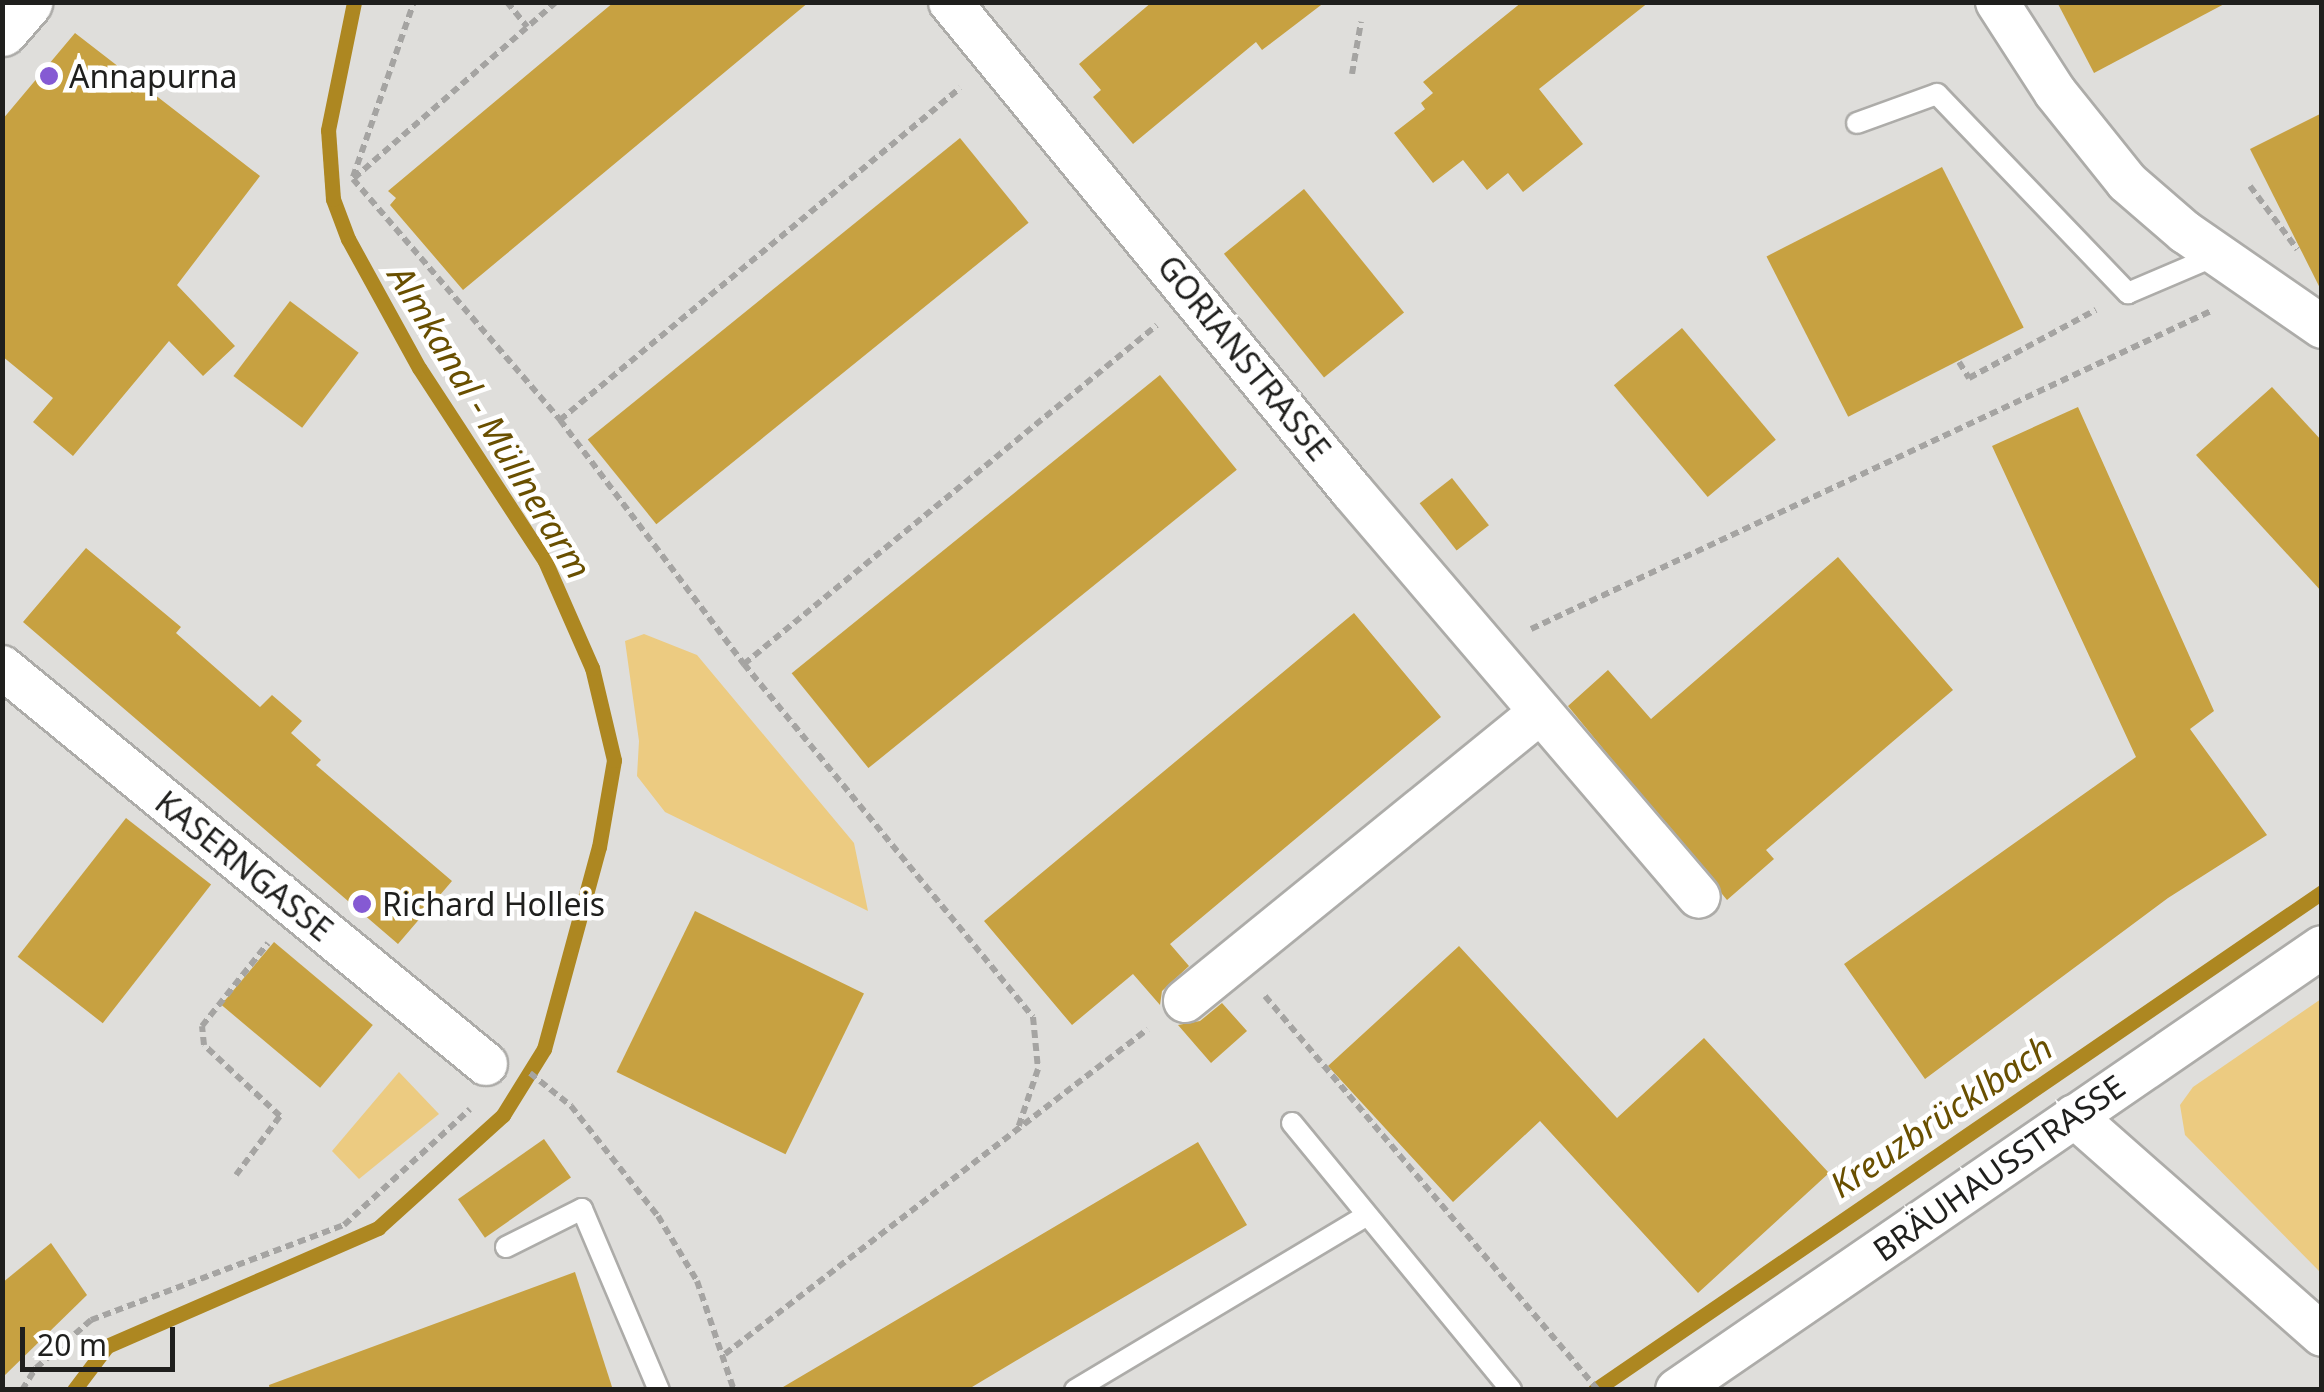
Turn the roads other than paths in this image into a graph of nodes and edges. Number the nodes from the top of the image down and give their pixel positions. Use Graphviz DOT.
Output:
graph roads {
  1 [pos="26,2"];
  2 [pos="950,2"];
  3 [pos="1997,2"];
  4 [pos="2,30"];
  5 [pos="1857,123"];
  6 [pos="2218,254"];
  7 [pos="2319,321"];
  8 [pos="2,666"];
  9 [pos="1540,712"];
  10 [pos="1699,897"];
  11 [pos="2322,947"];
  12 [pos="1185,1001"];
  13 [pos="486,1064"];
  14 [pos="2074,1116"];
  15 [pos="1292,1123"];
  16 [pos="1366,1216"];
  17 [pos="506,1246"];
  18 [pos="2322,1335"];
  19 [pos="658,1390"];
  20 [pos="1075,1390"];
  21 [pos="1511,1390"];
  22 [pos="1677,1390"];
  1 -- 4 [label="street"];
  2 -- 9 [label="street, GORIANSTRASSE"];
  3 -- 6 [label="street"];
  5 -- 6 [label="lane"];
  6 -- 7 [label="street"];
  8 -- 13 [label="street, KASERNGASSE"];
  9 -- 10 [label="street, GORIANSTRASSE"];
  9 -- 12 [label="street"];
  11 -- 14 [label="street, BRÄUHAUSSTRASSE"];
  14 -- 18 [label="street"];
  14 -- 22 [label="street, BRÄUHAUSSTRASSE"];
  15 -- 16 [label="lane"];
  16 -- 20 [label="lane"];
  16 -- 21 [label="lane"];
  17 -- 19 [label="lane"];
}
